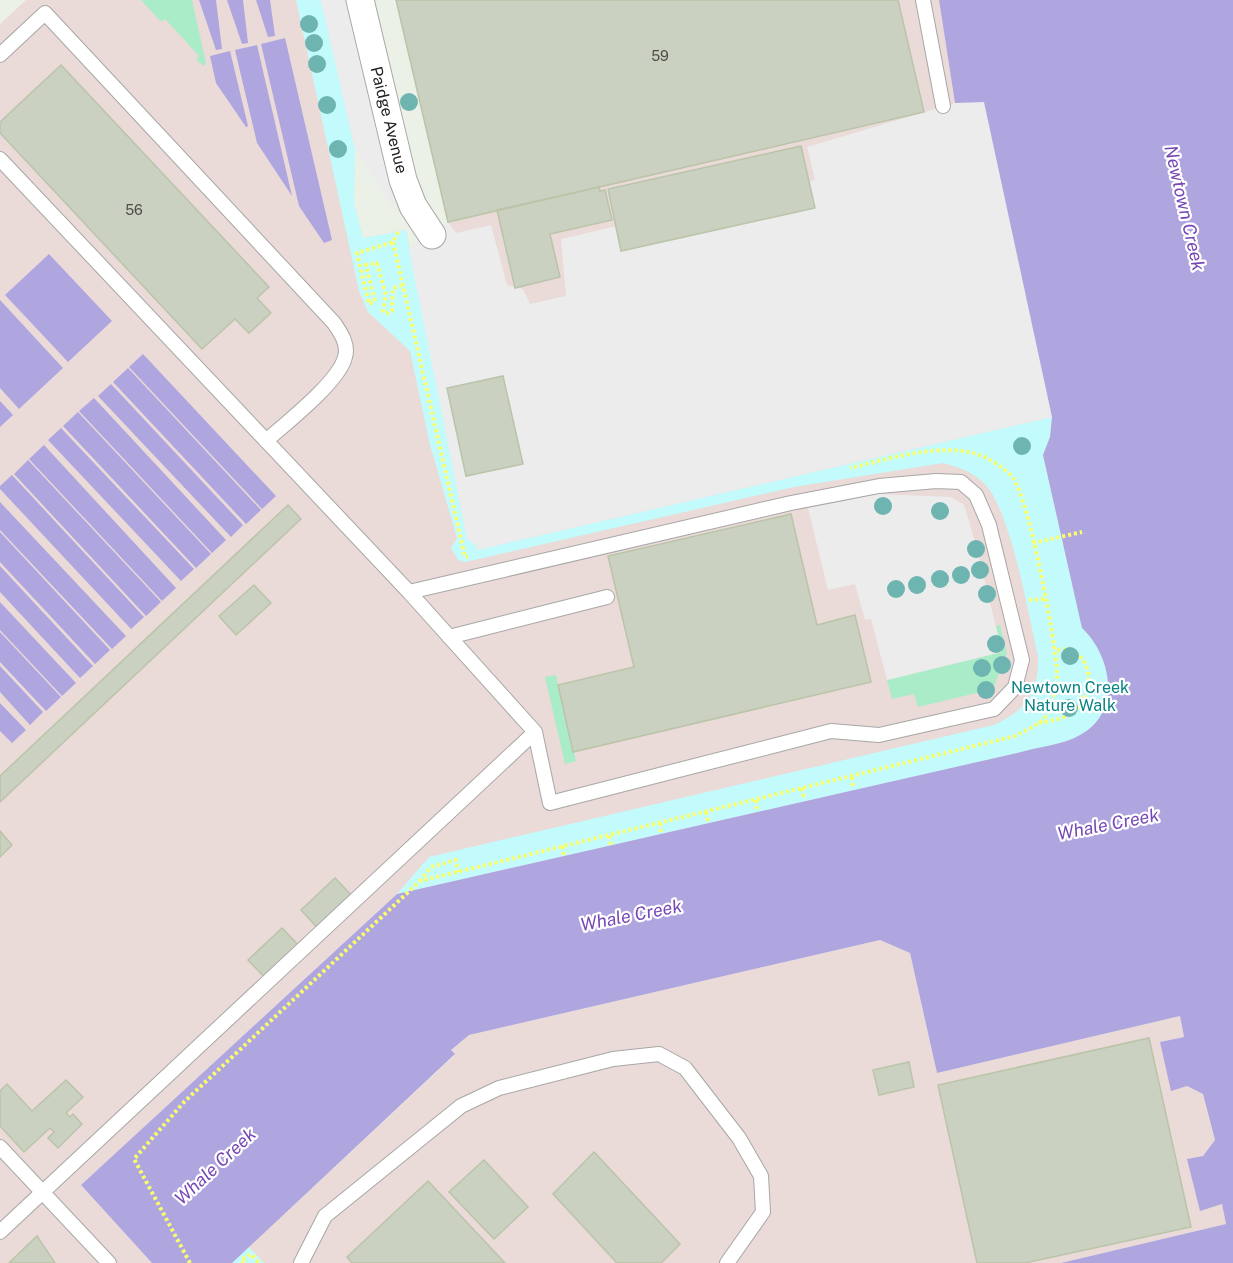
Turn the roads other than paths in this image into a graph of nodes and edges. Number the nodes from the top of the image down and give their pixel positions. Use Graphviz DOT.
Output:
graph roads {
  1 [pos="360,0"];
  2 [pos="923,0"];
  3 [pos="0,55"];
  4 [pos="943,106"];
  5 [pos="0,159"];
  6 [pos="432,235"];
  7 [pos="266,441"];
  8 [pos="409,592"];
  9 [pos="607,597"];
  10 [pos="449,637"];
  11 [pos="535,732"];
  12 [pos="0,1147"];
  13 [pos="42,1192"];
  14 [pos="0,1232"];
  15 [pos="109,1263"];
  16 [pos="301,1263"];
  17 [pos="727,1263"];
  1 -- 6 [label="street, Paidge Avenue"];
  2 -- 4 [label="lane"];
  3 -- 7 [label="lane"];
  5 -- 7 [label="lane"];
  7 -- 8 [label="lane"];
  8 -- 10 [label="lane"];
  8 -- 11 [label="lane"];
  9 -- 10 [label="lane"];
  10 -- 11 [label="lane"];
  11 -- 13 [label="lane"];
  12 -- 13 [label="lane"];
  13 -- 14 [label="lane"];
  13 -- 15 [label="lane"];
  16 -- 17 [label="lane"];
}
